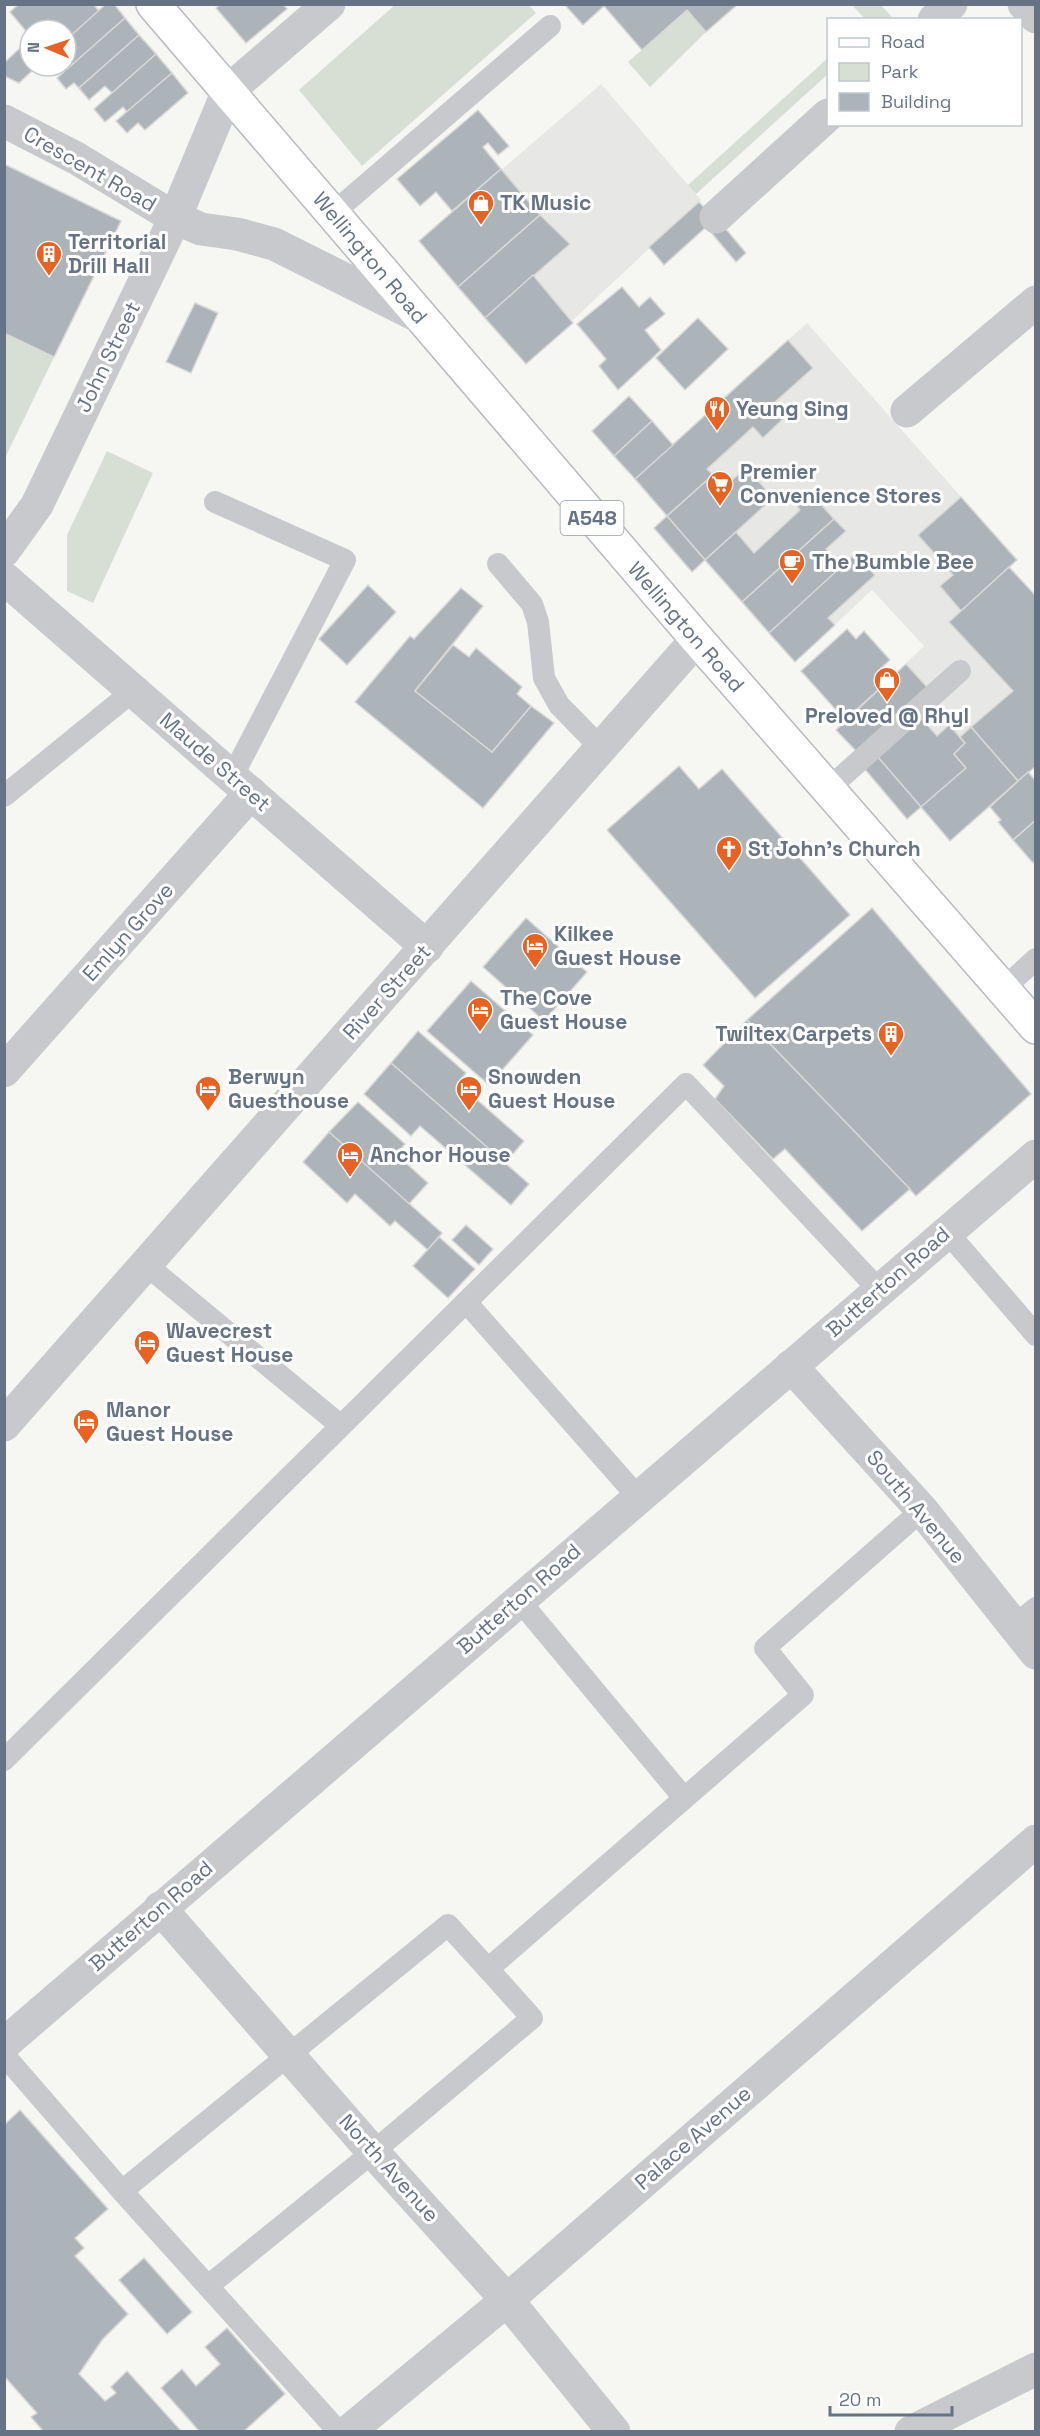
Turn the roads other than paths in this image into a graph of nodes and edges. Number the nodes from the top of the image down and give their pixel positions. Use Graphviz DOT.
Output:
graph roads {
  1 [pos="153,4"];
  2 [pos="329,4"];
  3 [pos="951,4"];
  4 [pos="1024,4"];
  5 [pos="1035,17"];
  6 [pos="936,18"];
  7 [pos="549,26"];
  8 [pos="228,91"];
  9 [pos="827,116"];
  10 [pos="4,121"];
  11 [pos="332,214"];
  12 [pos="716,217"];
  13 [pos="175,218"];
  14 [pos="1035,302"];
  15 [pos="420,317"];
  16 [pos="907,411"];
  17 [pos="215,501"];
  18 [pos="4,551"];
  19 [pos="498,564"];
  20 [pos="4,578"];
  21 [pos="697,639"];
  22 [pos="960,671"];
  23 [pos="134,691"];
  24 [pos="601,748"];
  25 [pos="242,785"];
  26 [pos="828,789"];
  27 [pos="4,796"];
  28 [pos="427,946"];
  29 [pos="1035,959"];
  30 [pos="1002,990"];
  31 [pos="1035,1027"];
  32 [pos="4,1071"];
  33 [pos="1035,1156"];
  34 [pos="947,1232"];
  35 [pos="145,1264"];
  36 [pos="879,1290"];
  37 [pos="466,1302"];
  38 [pos="1035,1335"];
  39 [pos="791,1366"];
  40 [pos="4,1425"];
  41 [pos="340,1425"];
  42 [pos="638,1497"];
  43 [pos="922,1510"];
  44 [pos="519,1600"];
  45 [pos="1025,1617"];
  46 [pos="1035,1653"];
  47 [pos="4,1760"];
  48 [pos="684,1798"];
  49 [pos="1035,1841"];
  50 [pos="160,1908"];
  51 [pos="488,1969"];
  52 [pos="4,2044"];
  53 [pos="4,2055"];
  54 [pos="289,2055"];
  55 [pos="373,2152"];
  56 [pos="122,2191"];
  57 [pos="208,2286"];
  58 [pos="507,2300"];
  59 [pos="1035,2369"];
  60 [pos="339,2432"];
  61 [pos="348,2432"];
  62 [pos="614,2432"];
  63 [pos="911,2432"];
  1 -- 8 [label="main road, Wellington Road / A548"];
  2 -- 8 [label="street"];
  3 -- 6 [label="street"];
  4 -- 5 [label="street"];
  7 -- 11 [label="lane"];
  8 -- 11 [label="main road, Wellington Road / A548"];
  8 -- 13 [label="street, John Street"];
  9 -- 12 [label="street"];
  10 -- 13 [label="street, Crescent Road"];
  11 -- 15 [label="main road, Wellington Road / A548"];
  13 -- 15 [label="street, Crescent Road"];
  13 -- 18 [label="street, John Street"];
  14 -- 16 [label="street"];
  15 -- 21 [label="main road, Wellington Road / A548"];
  17 -- 25 [label="lane"];
  19 -- 24 [label="lane"];
  20 -- 23 [label="street, Maude Street"];
  21 -- 24 [label="street, River Street"];
  21 -- 26 [label="main road, Wellington Road / A548"];
  22 -- 26 [label="lane"];
  23 -- 25 [label="street, Maude Street"];
  23 -- 27 [label="lane"];
  24 -- 28 [label="street, River Street"];
  25 -- 28 [label="street, Maude Street"];
  25 -- 32 [label="street, Emlyn Grove"];
  26 -- 30 [label="main road, Wellington Road / A548"];
  28 -- 35 [label="street, River Street"];
  29 -- 30 [label="lane"];
  30 -- 31 [label="main road, Wellington Road / A548"];
  33 -- 34 [label="street, Butterton Road"];
  34 -- 36 [label="street, Butterton Road"];
  34 -- 38 [label="lane"];
  35 -- 40 [label="street, River Street"];
  35 -- 41 [label="lane"];
  36 -- 37 [label="lane"];
  36 -- 39 [label="street, Butterton Road"];
  37 -- 41 [label="lane"];
  37 -- 42 [label="lane"];
  39 -- 42 [label="street, Butterton Road"];
  39 -- 43 [label="street, South Avenue"];
  41 -- 47 [label="lane"];
  42 -- 44 [label="street, Butterton Road"];
  43 -- 45 [label="street, South Avenue"];
  43 -- 48 [label="lane"];
  44 -- 48 [label="lane"];
  44 -- 50 [label="street, Butterton Road"];
  45 -- 46 [label="street, South Avenue"];
  48 -- 51 [label="lane"];
  49 -- 58 [label="street, Palace Avenue"];
  50 -- 52 [label="street, Butterton Road"];
  50 -- 54 [label="street, North Avenue"];
  51 -- 54 [label="lane"];
  51 -- 55 [label="lane"];
  53 -- 56 [label="lane"];
  54 -- 55 [label="street, North Avenue"];
  54 -- 56 [label="lane"];
  55 -- 57 [label="lane"];
  55 -- 58 [label="street, North Avenue"];
  56 -- 57 [label="lane"];
  57 -- 60 [label="lane"];
  58 -- 61 [label="street, Palace Avenue"];
  58 -- 62 [label="street, North Avenue"];
  59 -- 63 [label="street"];
}
